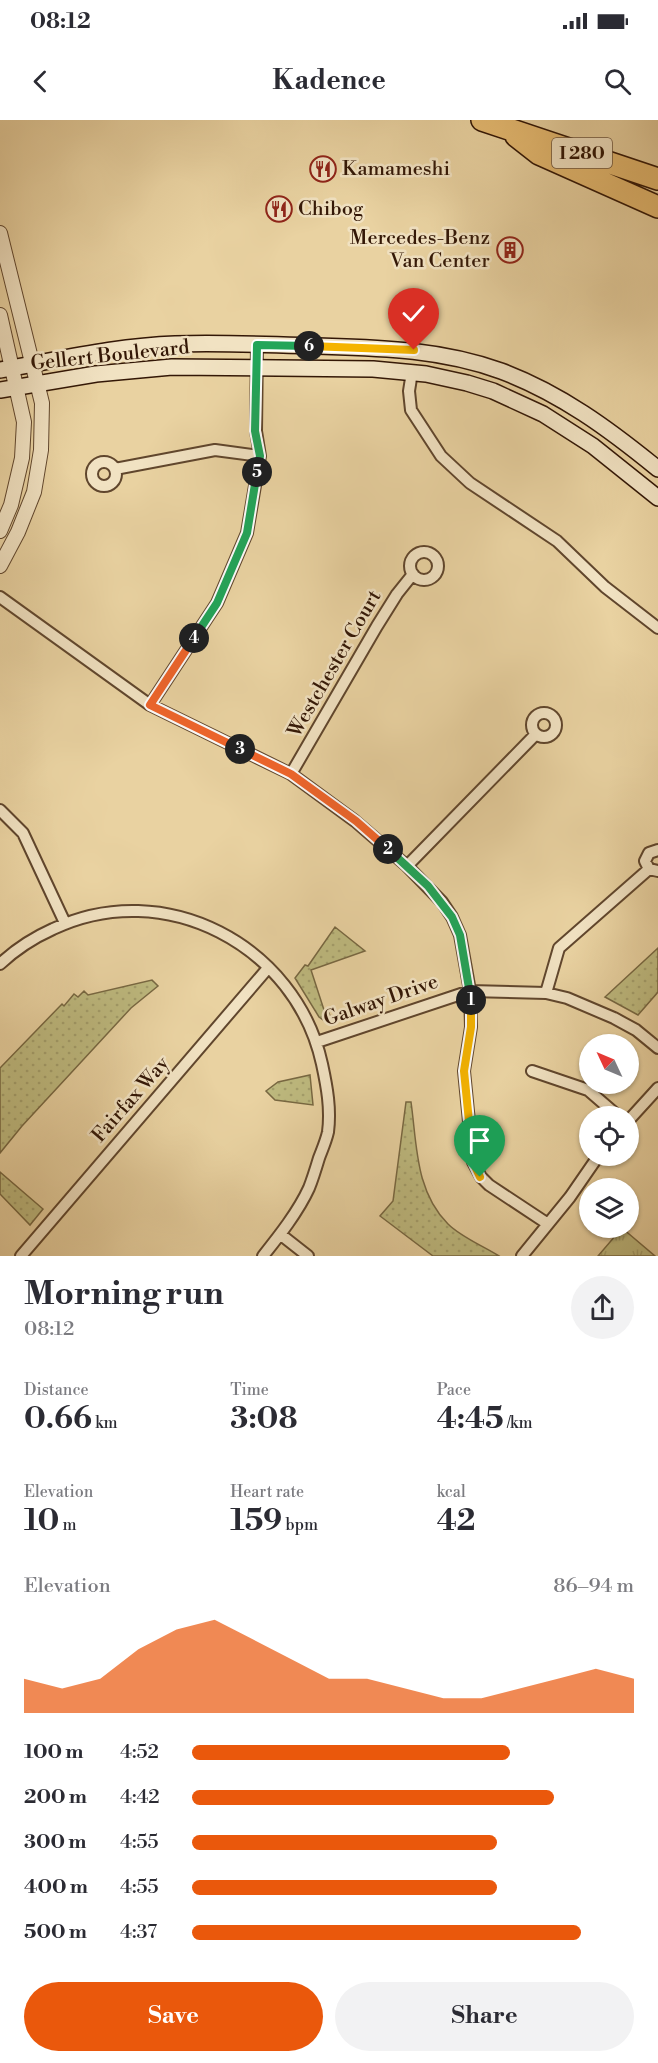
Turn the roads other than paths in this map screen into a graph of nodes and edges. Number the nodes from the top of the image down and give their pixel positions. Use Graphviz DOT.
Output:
graph roads {
  1 [pos="482,120"];
  2 [pos="506,128"];
  3 [pos="658,178"];
  4 [pos="658,207"];
  5 [pos="0,233"];
  6 [pos="0,315"];
  7 [pos="257,345"];
  8 [pos="31,363"];
  9 [pos="257,367"];
  10 [pos="6,369"];
  11 [pos="412,372"];
  12 [pos="38,385"];
  13 [pos="17,387"];
  14 [pos="0,390"];
  15 [pos="260,456"];
  16 [pos="115,469"];
  17 [pos="658,469"];
  18 [pos="658,498"];
  19 [pos="0,531"];
  20 [pos="0,566"];
  21 [pos="413,574"];
  22 [pos="0,597"];
  23 [pos="658,628"];
  24 [pos="150,705"];
  25 [pos="536,734"];
  26 [pos="291,774"];
  27 [pos="0,810"];
  28 [pos="658,850"];
  29 [pos="407,866"];
  30 [pos="653,870"];
  31 [pos="65,923"];
  32 [pos="0,964"];
  33 [pos="268,968"];
  34 [pos="470,991"];
  35 [pos="546,993"];
  36 [pos="317,1042"];
  37 [pos="658,1048"];
  38 [pos="532,1071"];
  39 [pos="658,1088"];
  40 [pos="606,1106"];
  41 [pos="639,1108"];
  42 [pos="591,1166"];
  43 [pos="548,1224"];
  44 [pos="280,1234"];
  45 [pos="21,1256"];
  46 [pos="263,1256"];
  47 [pos="308,1256"];
  48 [pos="522,1256"];
  1 -- 2 [label="highway, I 280"];
  2 -- 3 [label="highway, I 280"];
  2 -- 4 [label="highway"];
  5 -- 8 [label="street"];
  6 -- 10 [label="street"];
  7 -- 8 [label="main road, Gellert Boulevard"];
  7 -- 9 [label="street"];
  7 -- 17 [label="main road, Gellert Boulevard"];
  8 -- 10 [label="main road, Gellert Boulevard"];
  8 -- 12 [label="street"];
  9 -- 11 [label="main road, Gellert Boulevard"];
  9 -- 12 [label="main road, Gellert Boulevard"];
  9 -- 15 [label="street"];
  10 -- 13 [label="street"];
  11 -- 18 [label="main road, Gellert Boulevard"];
  11 -- 23 [label="street"];
  12 -- 13 [label="main road, Gellert Boulevard"];
  12 -- 20 [label="street"];
  13 -- 14 [label="main road, Gellert Boulevard"];
  13 -- 19 [label="street"];
  15 -- 16 [label="street"];
  15 -- 24 [label="street"];
  21 -- 26 [label="street, Westchester Court"];
  22 -- 24 [label="street"];
  24 -- 26 [label="street"];
  25 -- 29 [label="street"];
  26 -- 29 [label="street"];
  27 -- 31 [label="street"];
  28 -- 30 [label="street"];
  29 -- 34 [label="street"];
  30 -- 35 [label="street"];
  31 -- 32 [label="street"];
  31 -- 33 [label="street"];
  33 -- 36 [label="street"];
  33 -- 45 [label="street, Fairfax Way"];
  34 -- 35 [label="street, Galway Drive"];
  34 -- 36 [label="street, Galway Drive"];
  34 -- 43 [label="street"];
  35 -- 37 [label="street, Galway Drive"];
  36 -- 44 [label="street"];
  38 -- 40 [label="street"];
  39 -- 41 [label="street"];
  42 -- 43 [label="street"];
  43 -- 48 [label="street"];
  44 -- 46 [label="street"];
  44 -- 47 [label="street"];
}
